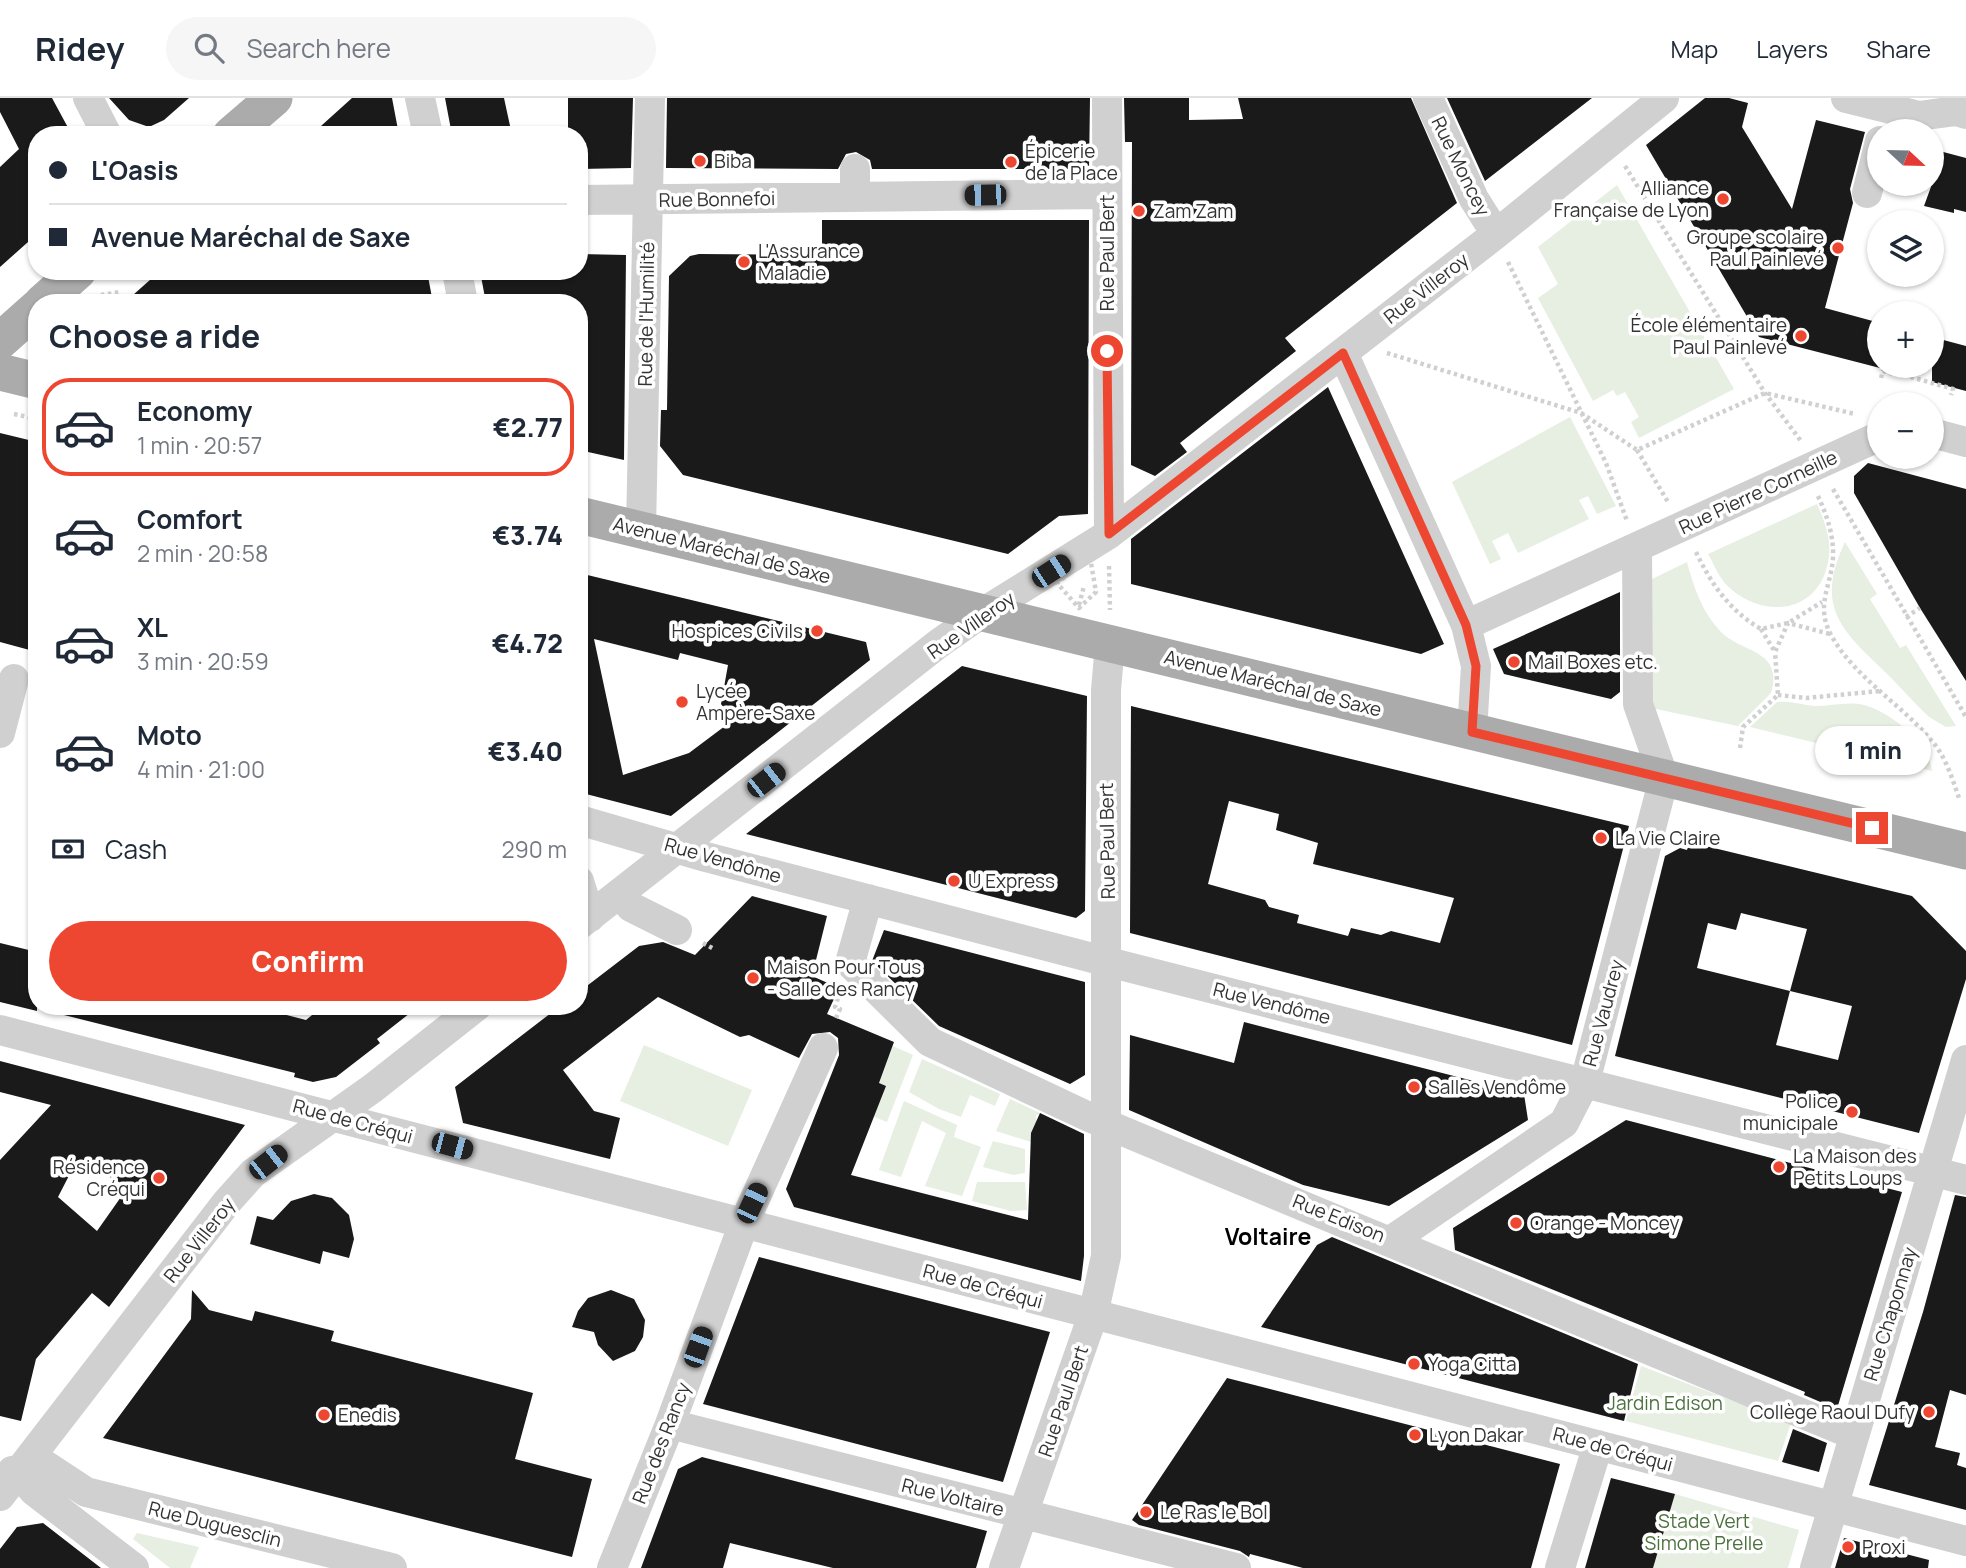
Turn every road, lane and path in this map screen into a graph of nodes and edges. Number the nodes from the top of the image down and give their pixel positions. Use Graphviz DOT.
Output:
graph roads {
  1 [pos="88,98"];
  2 [pos="274,98"];
  3 [pos="420,98"];
  4 [pos="650,98"];
  5 [pos="1107,98"];
  6 [pos="1428,98"];
  7 [pos="1664,98"];
  8 [pos="1846,98"];
  9 [pos="1966,114"];
  10 [pos="1883,119"];
  11 [pos="1894,119"];
  12 [pos="102,126"];
  13 [pos="241,126"];
  14 [pos="426,126"];
  15 [pos="1609,141"];
  16 [pos="1107,194"];
  17 [pos="588,200"];
  18 [pos="649,201"];
  19 [pos="1496,234"];
  20 [pos="91,282"];
  21 [pos="120,292"];
  22 [pos="64,294"];
  23 [pos="28,316"];
  24 [pos="0,341"];
  25 [pos="1343,353"];
  26 [pos="0,372"];
  27 [pos="1912,378"];
  28 [pos="28,379"];
  29 [pos="1765,393"];
  30 [pos="1951,395"];
  31 [pos="1581,413"];
  32 [pos="14,414"];
  33 [pos="28,417"];
  34 [pos="1867,425"];
  35 [pos="1867,431"];
  36 [pos="1944,436"];
  37 [pos="1966,442"];
  38 [pos="1637,450"];
  39 [pos="1818,463"];
  40 [pos="588,517"];
  41 [pos="1684,528"];
  42 [pos="641,530"];
  43 [pos="1109,534"];
  44 [pos="1637,548"];
  45 [pos="1822,602"];
  46 [pos="1920,608"];
  47 [pos="982,613"];
  48 [pos="1906,617"];
  49 [pos="1788,623"];
  50 [pos="1466,625"];
  51 [pos="1760,629"];
  52 [pos="1830,634"];
  53 [pos="1110,644"];
  54 [pos="1775,652"];
  55 [pos="17,680"];
  56 [pos="1880,691"];
  57 [pos="1778,695"];
  58 [pos="1966,717"];
  59 [pos="1472,732"];
  60 [pos="0,733"];
  61 [pos="1740,748"];
  62 [pos="1664,778"];
  63 [pos="1959,798"];
  64 [pos="588,823"];
  65 [pos="678,849"];
  66 [pos="1966,851"];
  67 [pos="620,894"];
  68 [pos="868,899"];
  69 [pos="588,918"];
  70 [pos="677,930"];
  71 [pos="1108,962"];
  72 [pos="465,1015"];
  73 [pos="0,1030"];
  74 [pos="823,1048"];
  75 [pos="1966,1060"];
  76 [pos="1585,1082"];
  77 [pos="336,1116"];
  78 [pos="1108,1124"];
  79 [pos="1933,1171"];
  80 [pos="1966,1180"];
  81 [pos="744,1223"];
  82 [pos="1392,1240"];
  83 [pos="1093,1315"];
  84 [pos="670,1424"];
  85 [pos="1854,1434"];
  86 [pos="1598,1445"];
  87 [pos="25,1463"];
  88 [pos="0,1496"];
  89 [pos="115,1499"];
  90 [pos="1833,1506"];
  91 [pos="1023,1515"];
  92 [pos="97,1539"];
  93 [pos="1966,1541"];
  94 [pos="134,1568"];
  95 [pos="392,1568"];
  96 [pos="612,1568"];
  97 [pos="1004,1568"];
  98 [pos="1236,1568"];
  99 [pos="1560,1568"];
  100 [pos="1815,1568"];
  1 -- 12 [label="street"];
  2 -- 13 [label="main road"];
  3 -- 14 [label="street"];
  4 -- 18 [label="street, Rue de l'Humilité"];
  5 -- 16 [label="street, Rue Paul Bert"];
  6 -- 19 [label="street, Rue Moncey"];
  7 -- 15 [label="street, Rue Villeroy"];
  8 -- 10 [label="street"];
  9 -- 11 [label="street"];
  15 -- 19 [label="street, Rue Villeroy"];
  15 -- 29 [label="path"];
  16 -- 18 [label="street, Rue Bonnefoi"];
  16 -- 43 [label="street, Rue Paul Bert"];
  17 -- 18 [label="street, Rue Bonnefoi"];
  18 -- 42 [label="street, Rue de l'Humilité"];
  19 -- 25 [label="street, Rue Villeroy"];
  19 -- 31 [label="path"];
  20 -- 21 [label="path"];
  20 -- 22 [label="main road"];
  23 -- 24 [label="main road"];
  25 -- 31 [label="path"];
  25 -- 43 [label="street, Rue Villeroy"];
  25 -- 50 [label="street"];
  26 -- 28 [label="main road"];
  27 -- 30 [label="path"];
  29 -- 34 [label="path"];
  29 -- 38 [label="path"];
  29 -- 39 [label="path"];
  31 -- 38 [label="path"];
  31 -- 44 [label="path"];
  32 -- 33 [label="path"];
  35 -- 39 [label="street, Rue Pierre Corneille"];
  36 -- 37 [label="street"];
  38 -- 41 [label="path"];
  39 -- 41 [label="street, Rue Pierre Corneille"];
  39 -- 45 [label="path"];
  39 -- 48 [label="path"];
  40 -- 42 [label="main road, Avenue Maréchal de Saxe"];
  41 -- 44 [label="street, Rue Pierre Corneille"];
  41 -- 51 [label="path"];
  42 -- 47 [label="main road, Avenue Maréchal de Saxe"];
  43 -- 47 [label="street, Rue Villeroy"];
  43 -- 53 [label="path"];
  44 -- 50 [label="street, Rue Pierre Corneille"];
  44 -- 62 [label="street"];
  45 -- 49 [label="path"];
  45 -- 52 [label="path"];
  46 -- 48 [label="path"];
  47 -- 53 [label="main road, Avenue Maréchal de Saxe"];
  47 -- 65 [label="street, Rue Villeroy"];
  48 -- 58 [label="path"];
  49 -- 51 [label="path"];
  49 -- 52 [label="path"];
  49 -- 54 [label="path"];
  50 -- 59 [label="street"];
  51 -- 54 [label="path"];
  52 -- 56 [label="path"];
  53 -- 59 [label="main road, Avenue Maréchal de Saxe"];
  53 -- 71 [label="street, Rue Paul Bert"];
  54 -- 57 [label="path"];
  55 -- 60 [label="street"];
  56 -- 57 [label="path"];
  56 -- 63 [label="path"];
  57 -- 61 [label="path"];
  59 -- 62 [label="main road, Avenue Maréchal de Saxe"];
  62 -- 66 [label="main road, Avenue Maréchal de Saxe"];
  62 -- 76 [label="street, Rue Vaudrey"];
  64 -- 65 [label="street, Rue Vendôme"];
  65 -- 67 [label="street, Rue Villeroy"];
  65 -- 68 [label="street, Rue Vendôme"];
  67 -- 69 [label="street, Rue Villeroy"];
  67 -- 70 [label="street"];
  68 -- 71 [label="street, Rue Vendôme"];
  68 -- 78 [label="street, Rue Edison"];
  71 -- 76 [label="street, Rue Vendôme"];
  71 -- 78 [label="street, Rue Paul Bert"];
  72 -- 77 [label="street, Rue Villeroy"];
  73 -- 77 [label="street, Rue de Créqui"];
  74 -- 81 [label="street, Rue des Rancy"];
  75 -- 79 [label="street, Rue Chaponnay"];
  76 -- 79 [label="street, Rue Vendôme"];
  76 -- 82 [label="street, Rue Vaudrey"];
  77 -- 81 [label="street, Rue de Créqui"];
  77 -- 87 [label="street, Rue Villeroy"];
  78 -- 82 [label="street, Rue Edison"];
  78 -- 83 [label="street, Rue Paul Bert"];
  79 -- 80 [label="street, Rue Vendôme"];
  79 -- 85 [label="street, Rue Chaponnay"];
  81 -- 83 [label="street, Rue de Créqui"];
  81 -- 84 [label="street, Rue des Rancy"];
  82 -- 85 [label="street, Rue Edison"];
  83 -- 86 [label="street, Rue de Créqui"];
  83 -- 91 [label="street, Rue Paul Bert"];
  84 -- 91 [label="street, Rue Voltaire"];
  84 -- 96 [label="street, Rue des Rancy"];
  85 -- 90 [label="street, Rue Chaponnay"];
  86 -- 90 [label="street, Rue de Créqui"];
  86 -- 99 [label="street"];
  87 -- 88 [label="street, Rue Villeroy"];
  87 -- 89 [label="street, Rue Duguesclin"];
  87 -- 92 [label="street"];
  89 -- 92 [label="street"];
  89 -- 95 [label="street, Rue Duguesclin"];
  90 -- 93 [label="street, Rue de Créqui"];
  90 -- 100 [label="street, Rue Chaponnay"];
  91 -- 97 [label="street, Rue Paul Bert"];
  91 -- 98 [label="street, Rue Voltaire"];
  92 -- 94 [label="street"];
}
